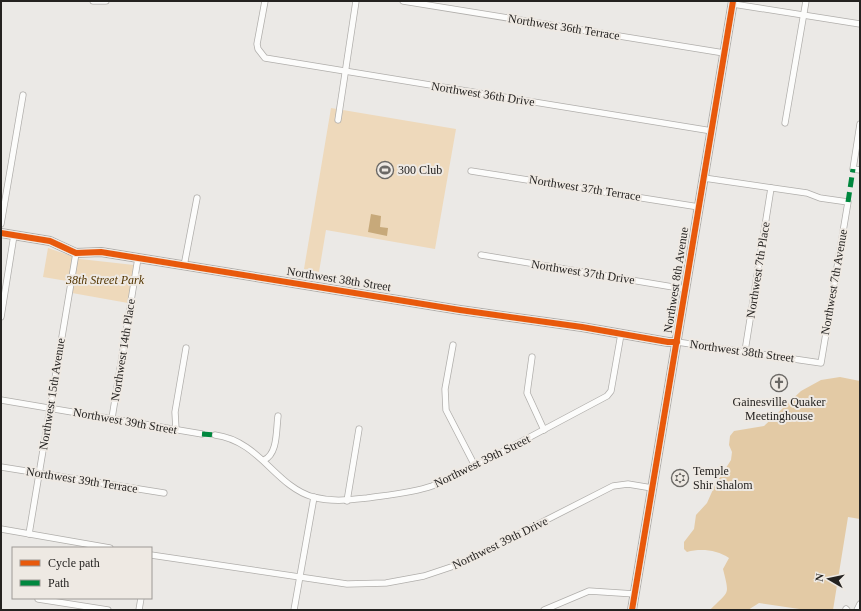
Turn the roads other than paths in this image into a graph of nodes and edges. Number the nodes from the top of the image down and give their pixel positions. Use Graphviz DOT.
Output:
graph roads {
  1 [pos="93,1"];
  2 [pos="106,1"];
  3 [pos="264,1"];
  4 [pos="356,1"];
  5 [pos="403,1"];
  6 [pos="806,1"];
  7 [pos="733,2"];
  8 [pos="803,15"];
  9 [pos="860,24"];
  10 [pos="724,53"];
  11 [pos="346,71"];
  12 [pos="22,95"];
  13 [pos="338,120"];
  14 [pos="785,123"];
  15 [pos="860,124"];
  16 [pos="712,131"];
  17 [pos="860,170"];
  18 [pos="471,171"];
  19 [pos="704,178"];
  20 [pos="771,188"];
  21 [pos="197,198"];
  22 [pos="699,206"];
  23 [pos="1,224"];
  24 [pos="1,233"];
  25 [pos="14,236"];
  26 [pos="76,253"];
  27 [pos="481,255"];
  28 [pos="138,258"];
  29 [pos="184,266"];
  30 [pos="686,288"];
  31 [pos="1,317"];
  32 [pos="622,334"];
  33 [pos="677,342"];
  34 [pos="453,345"];
  35 [pos="186,348"];
  36 [pos="745,351"];
  37 [pos="532,357"];
  38 [pos="821,363"];
  39 [pos="1,400"];
  40 [pos="50,408"];
  41 [pos="278,416"];
  42 [pos="112,418"];
  43 [pos="359,428"];
  44 [pos="176,430"];
  45 [pos="544,430"];
  46 [pos="202,434"];
  47 [pos="215,435"];
  48 [pos="264,460"];
  49 [pos="475,466"];
  50 [pos="1,467"];
  51 [pos="39,473"];
  52 [pos="652,488"];
  53 [pos="164,493"];
  54 [pos="314,497"];
  55 [pos="347,501"];
  56 [pos="1,529"];
  57 [pos="29,534"];
  58 [pos="104,547"];
  59 [pos="152,555"];
  60 [pos="300,578"];
  61 [pos="635,594"];
  62 [pos="38,599"];
  63 [pos="141,599"];
  64 [pos="860,604"];
  65 [pos="108,610"];
  66 [pos="139,610"];
  67 [pos="294,610"];
  68 [pos="544,610"];
  69 [pos="632,610"];
  70 [pos="857,610"];
  1 -- 2 [label="street"];
  3 -- 11 [label="street, Northwest 36th Drive"];
  4 -- 11 [label="street"];
  5 -- 10 [label="street, Northwest 36th Terrace"];
  6 -- 8 [label="street"];
  7 -- 8 [label="street"];
  7 -- 10 [label="street, Northwest 8th Avenue"];
  8 -- 9 [label="street"];
  8 -- 14 [label="street"];
  10 -- 16 [label="street, Northwest 8th Avenue"];
  11 -- 13 [label="street"];
  11 -- 16 [label="street, Northwest 36th Drive"];
  12 -- 23 [label="street"];
  15 -- 17 [label="street"];
  16 -- 19 [label="street, Northwest 8th Avenue"];
  18 -- 22 [label="street, Northwest 37th Terrace"];
  19 -- 20 [label="street"];
  19 -- 22 [label="street, Northwest 8th Avenue"];
  20 -- 36 [label="street, Northwest 7th Place"];
  20 -- 38 [label="street, Northwest 7th Avenue"];
  21 -- 29 [label="street"];
  22 -- 30 [label="street, Northwest 8th Avenue"];
  24 -- 25 [label="street, Northwest 38th Street"];
  25 -- 26 [label="street, Northwest 38th Street"];
  25 -- 31 [label="street"];
  26 -- 28 [label="street, Northwest 38th Street"];
  26 -- 40 [label="street, Northwest 15th Avenue"];
  27 -- 30 [label="street, Northwest 37th Drive"];
  28 -- 29 [label="street, Northwest 38th Street"];
  28 -- 42 [label="street, Northwest 14th Place"];
  29 -- 32 [label="street, Northwest 38th Street"];
  30 -- 33 [label="street, Northwest 8th Avenue"];
  32 -- 33 [label="street, Northwest 38th Street"];
  32 -- 45 [label="street, Northwest 39th Street"];
  33 -- 36 [label="street, Northwest 38th Street"];
  33 -- 52 [label="street, Northwest 8th Avenue"];
  34 -- 49 [label="street"];
  35 -- 44 [label="street"];
  36 -- 38 [label="street, Northwest 38th Street"];
  37 -- 45 [label="street"];
  39 -- 40 [label="street, Northwest 39th Street"];
  40 -- 42 [label="street, Northwest 39th Street"];
  40 -- 51 [label="street, Northwest 15th Avenue"];
  41 -- 48 [label="street"];
  42 -- 44 [label="street, Northwest 39th Street"];
  43 -- 55 [label="street"];
  44 -- 46 [label="street, Northwest 39th Street"];
  45 -- 49 [label="street, Northwest 39th Street"];
  47 -- 48 [label="street, Northwest 39th Street"];
  48 -- 54 [label="street, Northwest 39th Street"];
  49 -- 55 [label="street, Northwest 39th Street"];
  50 -- 51 [label="street, Northwest 39th Terrace"];
  51 -- 53 [label="street, Northwest 39th Terrace"];
  51 -- 57 [label="street, Northwest 15th Avenue"];
  52 -- 60 [label="street, Northwest 39th Drive"];
  52 -- 61 [label="street, Northwest 8th Avenue"];
  54 -- 55 [label="street, Northwest 39th Street"];
  54 -- 60 [label="street"];
  56 -- 57 [label="street"];
  57 -- 58 [label="street"];
  59 -- 60 [label="street, Northwest 39th Drive"];
  60 -- 67 [label="street"];
  61 -- 68 [label="street"];
  61 -- 69 [label="street, Northwest 8th Avenue"];
  62 -- 65 [label="street"];
  63 -- 66 [label="street"];
  64 -- 70 [label="street"];
}
